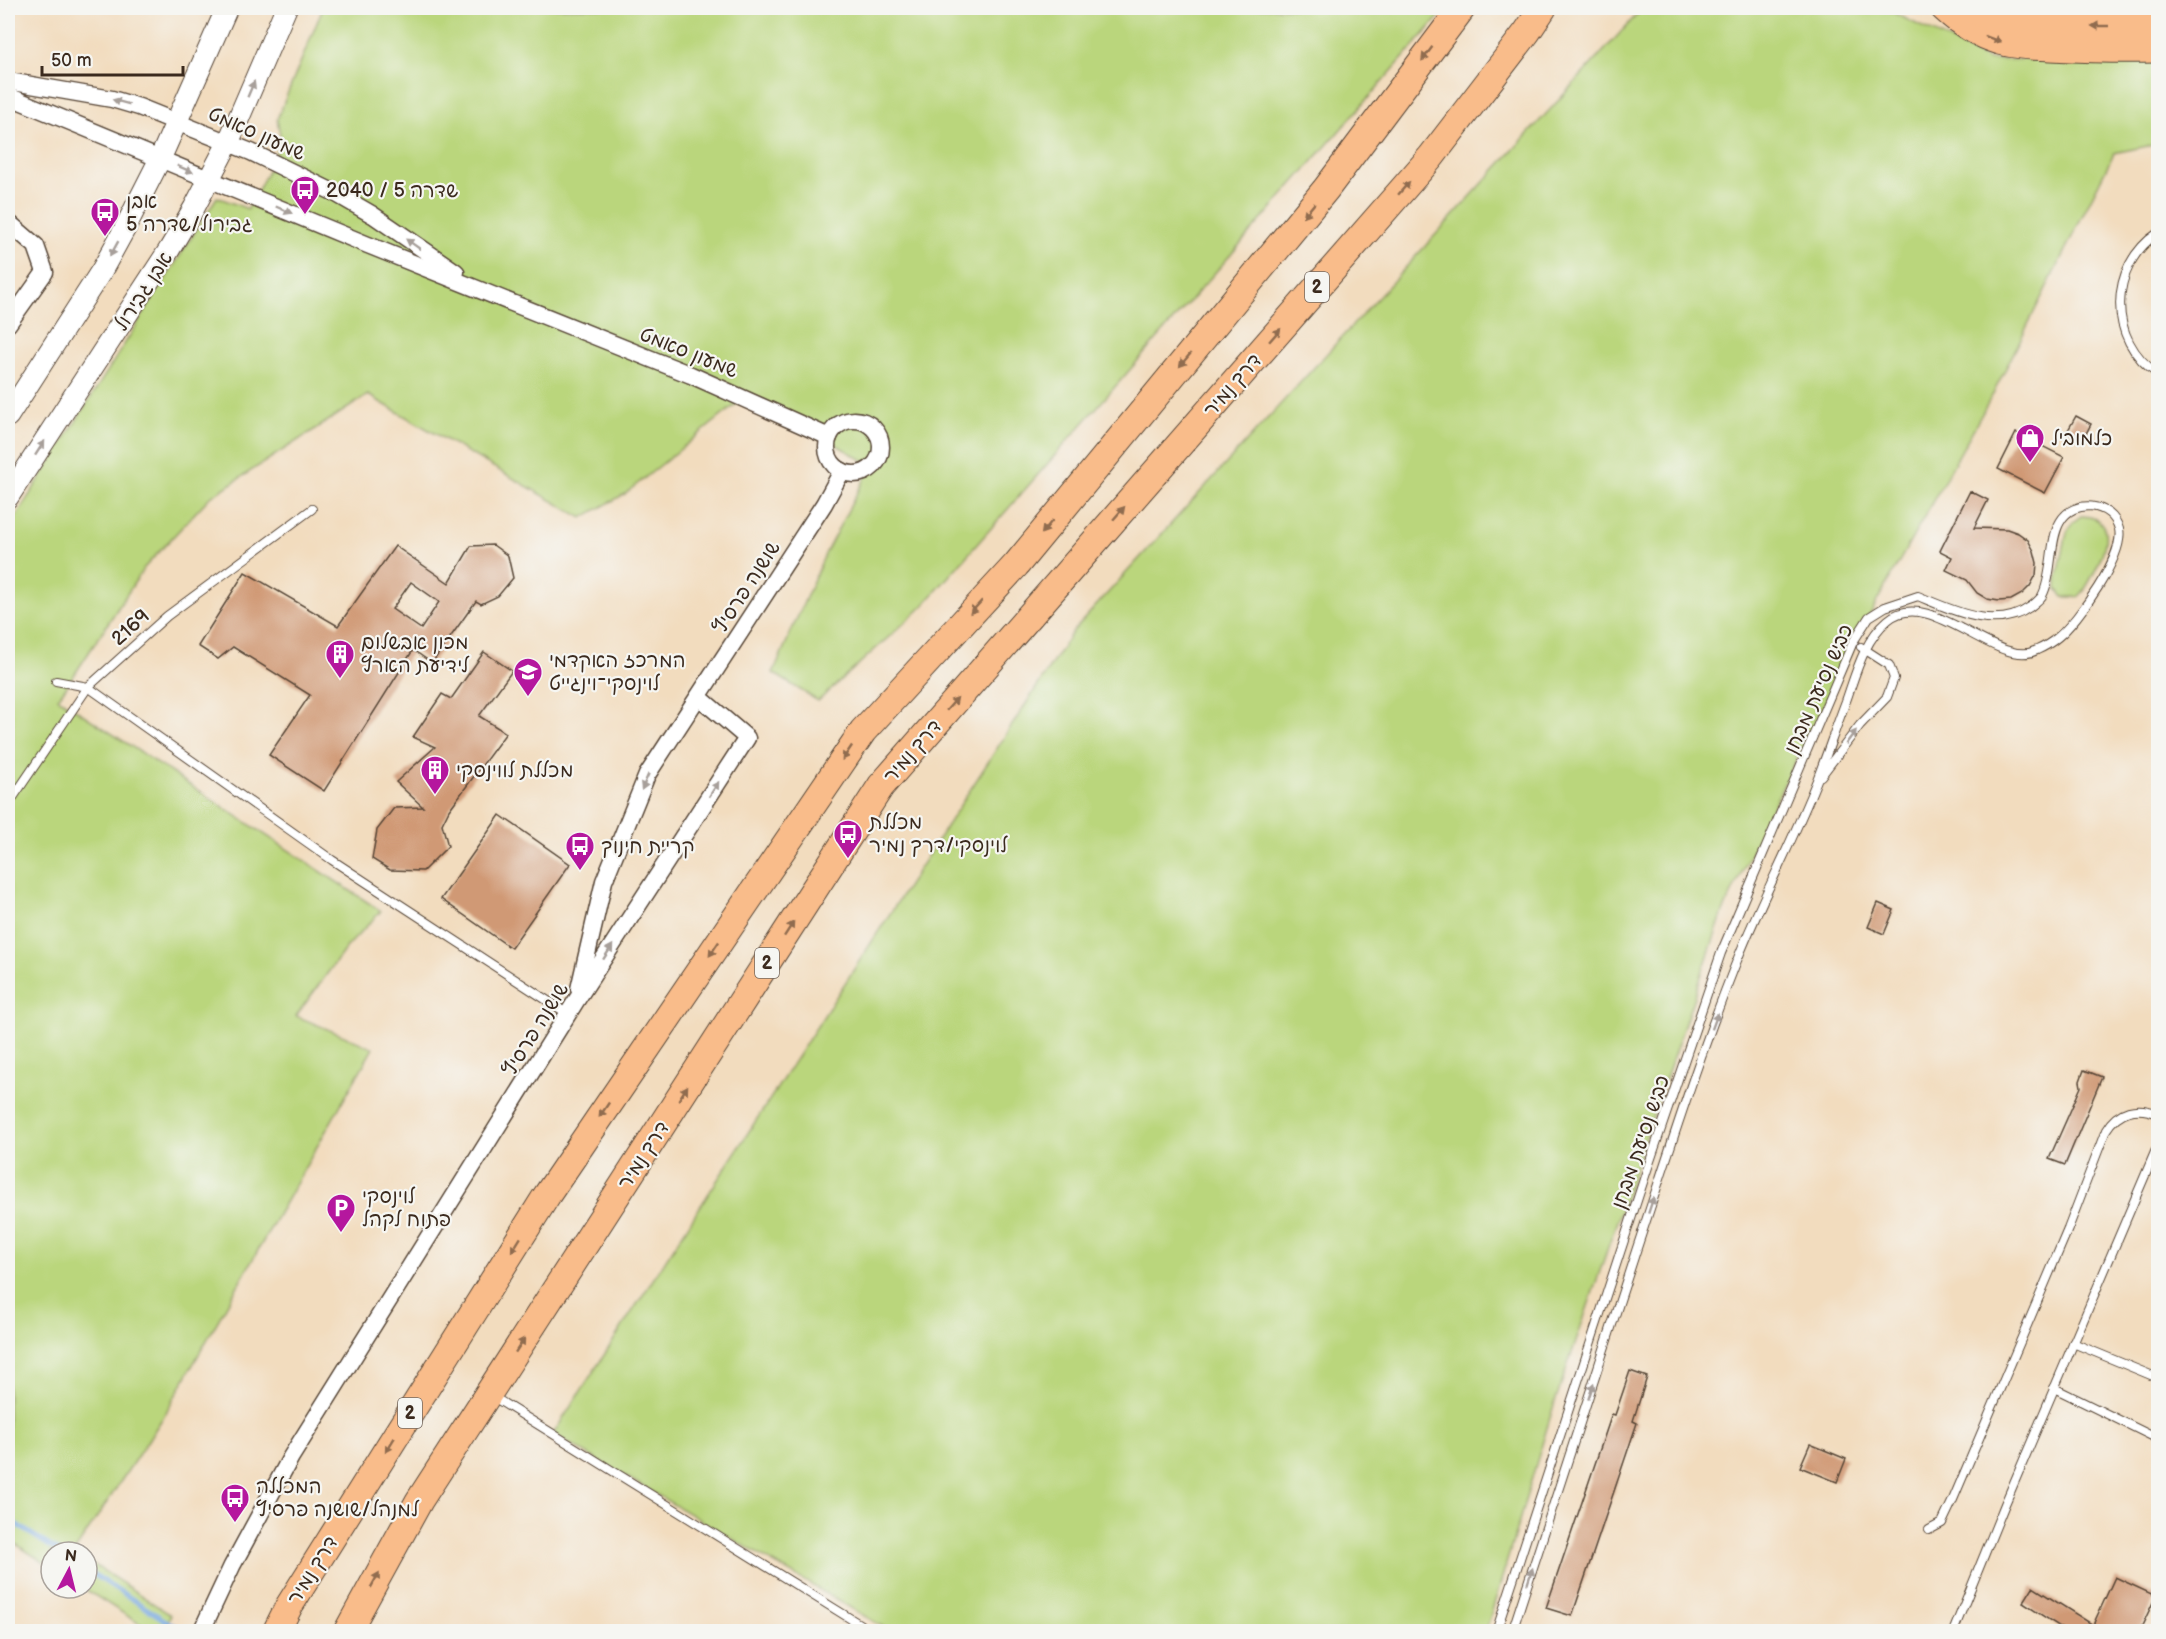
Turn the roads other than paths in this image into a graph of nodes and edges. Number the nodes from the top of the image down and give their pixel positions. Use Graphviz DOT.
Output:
graph roads {
  1 [pos="227,8"];
  2 [pos="286,8"];
  3 [pos="1462,8"];
  4 [pos="1543,8"];
  5 [pos="1548,8"];
  6 [pos="1944,8"];
  7 [pos="1974,8"];
  8 [pos="2158,26"];
  9 [pos="1527,32"];
  10 [pos="2158,49"];
  11 [pos="8,81"];
  12 [pos="8,96"];
  13 [pos="176,121"];
  14 [pos="228,143"];
  15 [pos="160,159"];
  16 [pos="210,180"];
  17 [pos="8,222"];
  18 [pos="2158,233"];
  19 [pos="498,297"];
  20 [pos="8,324"];
  21 [pos="2158,374"];
  22 [pos="8,416"];
  23 [pos="829,437"];
  24 [pos="842,471"];
  25 [pos="8,497"];
  26 [pos="312,509"];
  27 [pos="1853,642"];
  28 [pos="1865,649"];
  29 [pos="56,681"];
  30 [pos="88,687"];
  31 [pos="699,697"];
  32 [pos="1815,784"];
  33 [pos="8,805"];
  34 [pos="572,1008"];
  35 [pos="2158,1114"];
  36 [pos="2158,1145"];
  37 [pos="2073,1343"];
  38 [pos="2158,1378"];
  39 [pos="2054,1388"];
  40 [pos="488,1394"];
  41 [pos="2158,1439"];
  42 [pos="1929,1530"];
  43 [pos="201,1632"];
  44 [pos="276,1632"];
  45 [pos="347,1632"];
  46 [pos="872,1632"];
  47 [pos="1496,1632"];
  48 [pos="1512,1632"];
  49 [pos="1953,1632"];
  1 -- 13 [label="street"];
  14 -- 2 [label="street, אבן גבירול, one-way"];
  3 -- 44 [label="highway, דרך נמיר / 2, one-way"];
  4 -- 9 [label="highway, דרך נמיר / 2"];
  5 -- 9 [label="highway"];
  6 -- 10 [label="highway, one-way"];
  8 -- 7 [label="highway, one-way"];
  40 -- 9 [label="highway, דרך נמיר / 2, one-way"];
  13 -- 11 [label="street, שמעון סאמט, one-way"];
  12 -- 15 [label="street, שמעון סאמט"];
  13 -- 14 [label="street, שמעון סאמט"];
  13 -- 15 [label="street"];
  14 -- 16 [label="street, אבן גבירול"];
  19 -- 14 [label="street, שמעון סאמט, one-way"];
  15 -- 16 [label="street, שמעון סאמט, one-way"];
  15 -- 22 [label="street, one-way"];
  16 -- 19 [label="street, שמעון סאמט, one-way"];
  25 -- 16 [label="street, אבן גבירול, one-way"];
  17 -- 20 [label="street"];
  18 -- 21 [label="lane"];
  19 -- 23 [label="street, שמעון סאמט"];
  23 -- 24 [label="street"];
  23 -- 24 [label="street"];
  24 -- 31 [label="street, שושנה פרסיץ"];
  26 -- 30 [label="lane, 2169"];
  27 -- 28 [label="lane"];
  27 -- 28 [label="lane, כביש נסיעת מבחן"];
  27 -- 47 [label="lane, כביש נסיעת מבחן"];
  28 -- 32 [label="lane, כביש נסיעת מבחן"];
  32 -- 28 [label="lane, one-way"];
  29 -- 30 [label="lane"];
  30 -- 33 [label="lane, 2169"];
  30 -- 34 [label="lane"];
  31 -- 34 [label="street, one-way"];
  34 -- 31 [label="street, שושנה פרסיץ, one-way"];
  48 -- 32 [label="lane, כביש נסיעת מבחן, one-way"];
  34 -- 43 [label="street, שושנה פרסיץ"];
  35 -- 42 [label="lane"];
  36 -- 37 [label="lane"];
  37 -- 38 [label="lane"];
  37 -- 39 [label="lane"];
  39 -- 41 [label="lane"];
  39 -- 49 [label="lane"];
  45 -- 40 [label="highway, דרך נמיר / 2, one-way"];
  40 -- 46 [label="lane"];
}
